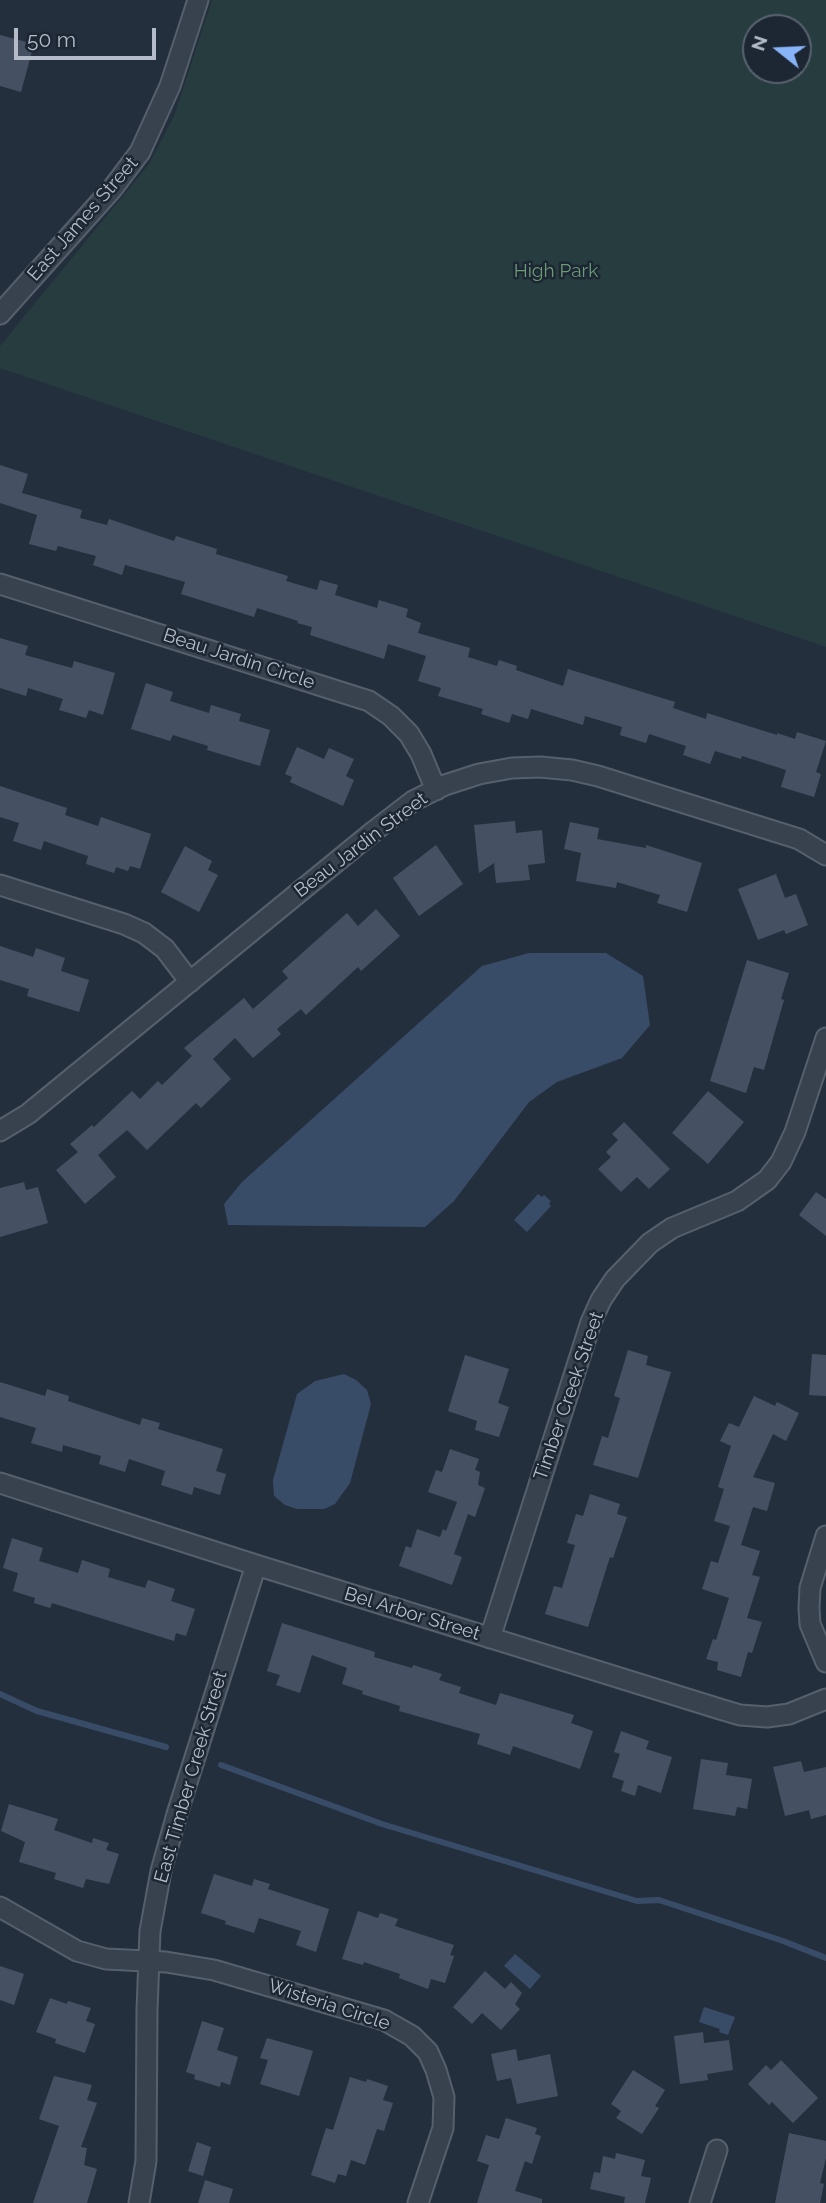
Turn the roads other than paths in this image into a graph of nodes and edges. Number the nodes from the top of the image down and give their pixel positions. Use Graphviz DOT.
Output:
graph roads {
  1 [pos="198,0"];
  2 [pos="0,314"];
  3 [pos="0,584"];
  4 [pos="436,789"];
  5 [pos="826,855"];
  6 [pos="0,885"];
  7 [pos="190,982"];
  8 [pos="826,1038"];
  9 [pos="0,1131"];
  10 [pos="0,1483"];
  11 [pos="826,1536"];
  12 [pos="256,1565"];
  13 [pos="490,1638"];
  14 [pos="826,1662"];
  15 [pos="826,1699"];
  16 [pos="0,1907"];
  17 [pos="149,1962"];
  18 [pos="717,2150"];
  19 [pos="139,2203"];
  20 [pos="418,2203"];
  21 [pos="700,2203"];
  1 -- 2 [label="street, East James Street"];
  3 -- 4 [label="street, Beau Jardin Circle"];
  4 -- 5 [label="street, Beau Jardin Street"];
  4 -- 7 [label="street, Beau Jardin Street"];
  6 -- 7 [label="street"];
  7 -- 9 [label="street, Beau Jardin Street"];
  8 -- 13 [label="street, Timber Creek Street"];
  10 -- 12 [label="street, Bel Arbor Street"];
  11 -- 14 [label="street"];
  12 -- 13 [label="street, Bel Arbor Street"];
  12 -- 17 [label="street, East Timber Creek Street"];
  13 -- 15 [label="street, Bel Arbor Street"];
  16 -- 17 [label="street, Wisteria Circle"];
  17 -- 19 [label="street, East Timber Creek Street"];
  17 -- 20 [label="street, Wisteria Circle"];
  18 -- 21 [label="street"];
}
